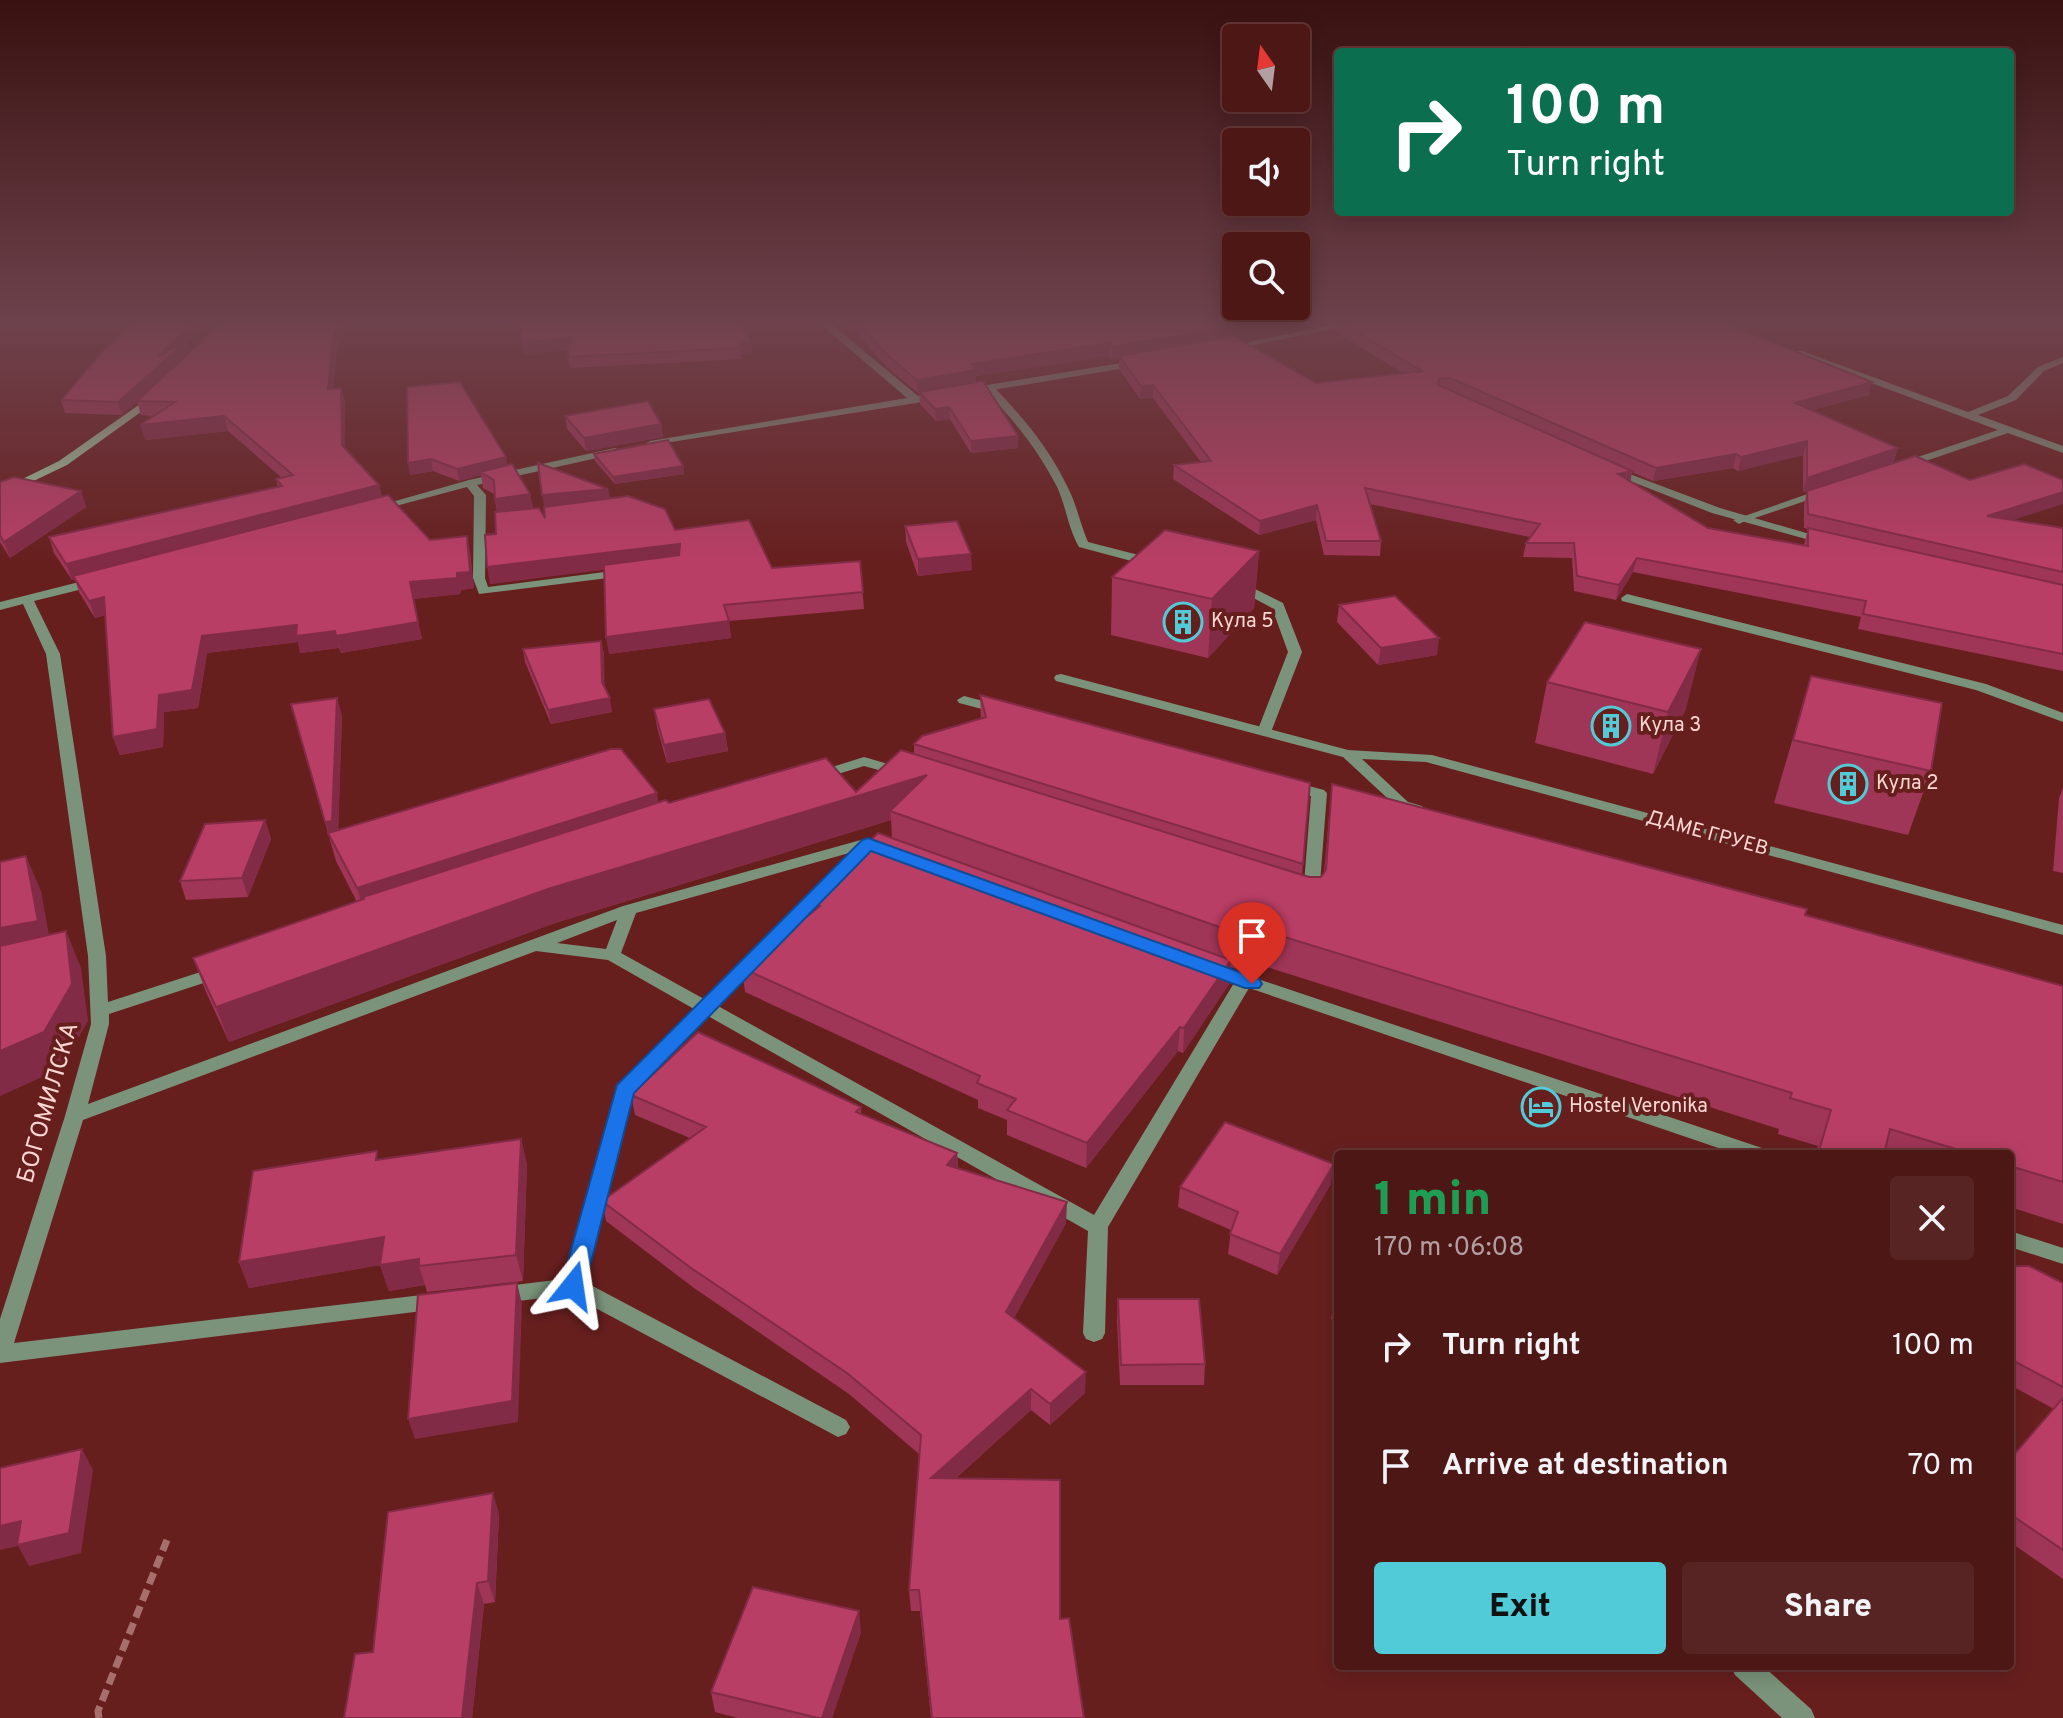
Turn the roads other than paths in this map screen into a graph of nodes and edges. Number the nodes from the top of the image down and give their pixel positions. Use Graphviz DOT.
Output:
graph roads {
  1 [pos="145,403"];
  2 [pos="896,403"];
  3 [pos="1004,403"];
  4 [pos="1936,403"];
  5 [pos="1999,403"];
  6 [pos="1969,415"];
  7 [pos="2008,430"];
  8 [pos="2063,450"];
  9 [pos="1602,466"];
  10 [pos="1889,470"];
  11 [pos="469,483"];
  12 [pos="1844,485"];
  13 [pos="0,494"];
  14 [pos="364,512"];
  15 [pos="1739,520"];
  16 [pos="494,522"];
  17 [pos="479,523"];
  18 [pos="1845,545"];
  19 [pos="1169,567"];
  20 [pos="631,571"];
  21 [pos="113,578"];
  22 [pos="1228,582"];
  23 [pos="1627,598"];
  24 [pos="27,599"];
  25 [pos="0,606"];
  26 [pos="1061,678"];
  27 [pos="964,700"];
  28 [pos="1010,712"];
  29 [pos="2063,718"];
  30 [pos="1264,732"];
  31 [pos="1348,754"];
  32 [pos="804,780"];
  33 [pos="924,780"];
  34 [pos="1273,781"];
  35 [pos="1433,814"];
  36 [pos="868,843"];
  37 [pos="897,854"];
  38 [pos="1296,899"];
  39 [pos="629,910"];
  40 [pos="2063,930"];
  41 [pos="533,946"];
  42 [pos="612,955"];
  43 [pos="1186,960"];
  44 [pos="232,967"];
  45 [pos="1244,981"];
  46 [pos="707,1007"];
  47 [pos="99,1011"];
  48 [pos="75,1116"];
  49 [pos="1746,1150"];
  50 [pos="1098,1227"];
  51 [pos="2014,1240"];
  52 [pos="2063,1256"];
  53 [pos="573,1286"];
  54 [pos="1094,1333"];
  55 [pos="0,1354"];
  56 [pos="838,1427"];
  57 [pos="1748,1670"];
  58 [pos="1802,1718"];
  1 -- 13 [label="street"];
  2 -- 11 [label="street"];
  3 -- 19 [label="street"];
  4 -- 6 [label="street"];
  5 -- 6 [label="street"];
  6 -- 7 [label="street"];
  7 -- 8 [label="street"];
  7 -- 10 [label="street"];
  9 -- 15 [label="street"];
  11 -- 14 [label="street"];
  11 -- 17 [label="street"];
  12 -- 15 [label="street"];
  15 -- 18 [label="street"];
  16 -- 17 [label="street"];
  17 -- 20 [label="street"];
  21 -- 24 [label="street"];
  22 -- 30 [label="street"];
  23 -- 29 [label="street"];
  24 -- 25 [label="street"];
  24 -- 47 [label="street, БОГОМИЛСКА"];
  26 -- 30 [label="street, ДАМЕ ГРУЕВ"];
  27 -- 28 [label="street"];
  30 -- 31 [label="street, ДАМЕ ГРУЕВ"];
  31 -- 35 [label="street, ДАМЕ ГРУЕВ"];
  31 -- 40 [label="street, ДАМЕ ГРУЕВ"];
  32 -- 33 [label="street"];
  34 -- 38 [label="street"];
  36 -- 37 [label="street"];
  36 -- 39 [label="street"];
  36 -- 46 [label="street"];
  39 -- 41 [label="street"];
  39 -- 42 [label="street"];
  41 -- 42 [label="street"];
  41 -- 48 [label="street"];
  42 -- 46 [label="street"];
  43 -- 45 [label="street"];
  44 -- 47 [label="street"];
  45 -- 49 [label="street"];
  45 -- 50 [label="street"];
  46 -- 50 [label="street"];
  46 -- 53 [label="street"];
  47 -- 48 [label="street, БОГОМИЛСКА"];
  48 -- 55 [label="street, БОГОМИЛСКА"];
  50 -- 54 [label="street"];
  51 -- 52 [label="street"];
  53 -- 55 [label="street"];
  53 -- 56 [label="street"];
  57 -- 58 [label="street"];
}
